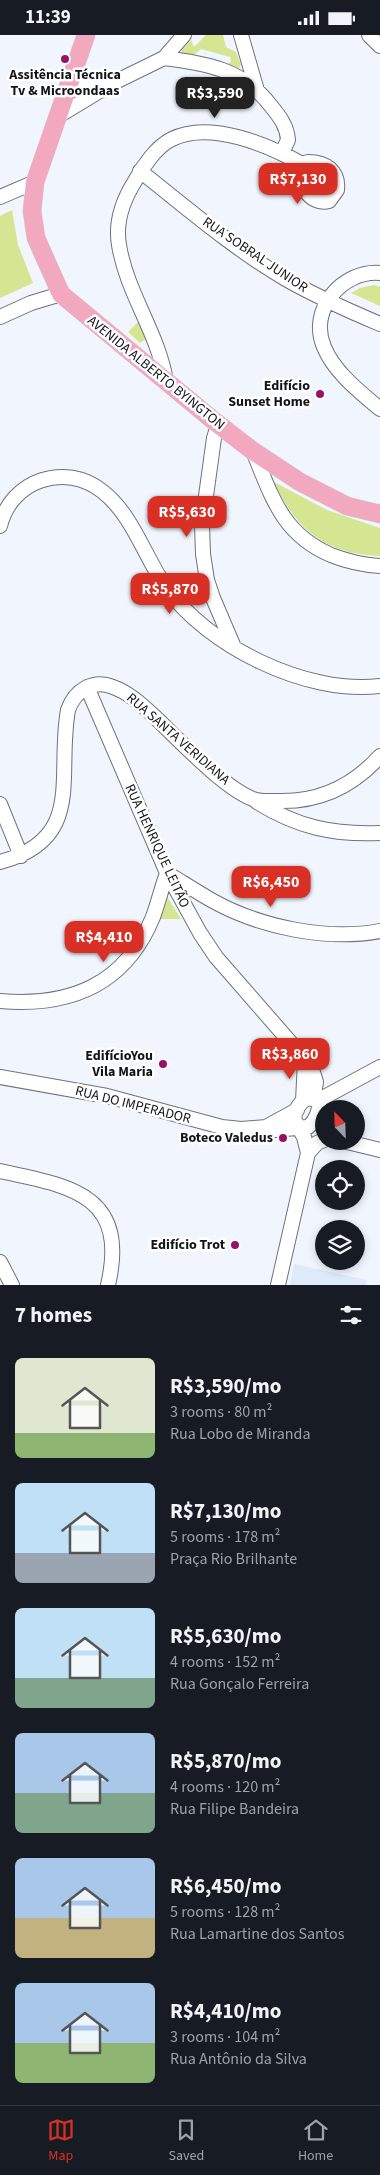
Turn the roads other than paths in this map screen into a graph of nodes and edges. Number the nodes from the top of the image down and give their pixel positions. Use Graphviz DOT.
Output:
graph roads {
  1 [pos="86,35"];
  2 [pos="184,35"];
  3 [pos="241,35"];
  4 [pos="369,35"];
  5 [pos="380,46"];
  6 [pos="164,58"];
  7 [pos="72,79"];
  8 [pos="113,83"];
  9 [pos="256,87"];
  10 [pos="60,115"];
  11 [pos="282,153"];
  12 [pos="302,164"];
  13 [pos="140,171"];
  14 [pos="35,182"];
  15 [pos="0,197"];
  16 [pos="380,273"];
  17 [pos="61,294"];
  18 [pos="327,302"];
  19 [pos="0,317"];
  20 [pos="380,324"];
  21 [pos="166,381"];
  22 [pos="380,409"];
  23 [pos="218,425"];
  24 [pos="253,451"];
  25 [pos="380,514"];
  26 [pos="0,526"];
  27 [pos="380,566"];
  28 [pos="233,645"];
  29 [pos="380,686"];
  30 [pos="86,687"];
  31 [pos="380,757"];
  32 [pos="254,799"];
  33 [pos="0,804"];
  34 [pos="380,833"];
  35 [pos="21,856"];
  36 [pos="0,862"];
  37 [pos="166,873"];
  38 [pos="380,931"];
  39 [pos="0,1001"];
  40 [pos="380,1067"];
  41 [pos="0,1077"];
  42 [pos="308,1102"];
  43 [pos="315,1107"];
  44 [pos="315,1118"];
  45 [pos="266,1127"];
  46 [pos="298,1127"];
  47 [pos="315,1145"];
  48 [pos="365,1146"];
  49 [pos="380,1150"];
  50 [pos="308,1153"];
  51 [pos="0,1171"];
  52 [pos="0,1262"];
  53 [pos="12,1285"];
  54 [pos="108,1285"];
  55 [pos="278,1285"];
  1 -- 7 [label="main road"];
  2 -- 6 [label="street"];
  3 -- 9 [label="street"];
  4 -- 5 [label="street"];
  6 -- 8 [label="street"];
  6 -- 9 [label="street"];
  7 -- 8 [label="street"];
  7 -- 10 [label="main road"];
  8 -- 10 [label="street"];
  9 -- 11 [label="street"];
  10 -- 14 [label="main road"];
  11 -- 12 [label="street"];
  11 -- 13 [label="street"];
  13 -- 18 [label="street, RUA SOBRAL JUNIOR"];
  13 -- 21 [label="street"];
  14 -- 15 [label="street"];
  14 -- 17 [label="main road"];
  16 -- 18 [label="street"];
  17 -- 19 [label="street"];
  17 -- 21 [label="main road, AVENIDA ALBERTO BYINGTON"];
  18 -- 20 [label="street, RUA SOBRAL JUNIOR"];
  18 -- 22 [label="street"];
  21 -- 23 [label="main road, AVENIDA ALBERTO BYINGTON"];
  23 -- 24 [label="main road, AVENIDA ALBERTO BYINGTON"];
  23 -- 28 [label="street"];
  24 -- 25 [label="main road, AVENIDA ALBERTO BYINGTON"];
  24 -- 27 [label="street"];
  26 -- 28 [label="street"];
  28 -- 29 [label="street"];
  30 -- 32 [label="street, RUA SANTA VERIDIANA"];
  30 -- 35 [label="street"];
  30 -- 37 [label="street, RUA HENRIQUE LEITÃO"];
  31 -- 32 [label="street, RUA SANTA VERIDIANA"];
  32 -- 34 [label="street"];
  33 -- 35 [label="street"];
  35 -- 36 [label="street"];
  37 -- 38 [label="street"];
  37 -- 39 [label="street"];
  37 -- 42 [label="street, RUA HENRIQUE LEITÃO"];
  40 -- 42 [label="street, RUA DO IMPERADOR"];
  41 -- 45 [label="street, RUA DO IMPERADOR"];
  42 -- 43 [label="street"];
  42 -- 45 [label="street, RUA DO IMPERADOR"];
  42 -- 46 [label="street"];
  44 -- 46 [label="street"];
  45 -- 46 [label="street, RUA DO IMPERADOR"];
  46 -- 50 [label="street"];
  47 -- 50 [label="street"];
  48 -- 49 [label="street"];
  50 -- 55 [label="street"];
  51 -- 54 [label="street"];
  52 -- 53 [label="street"];
}
